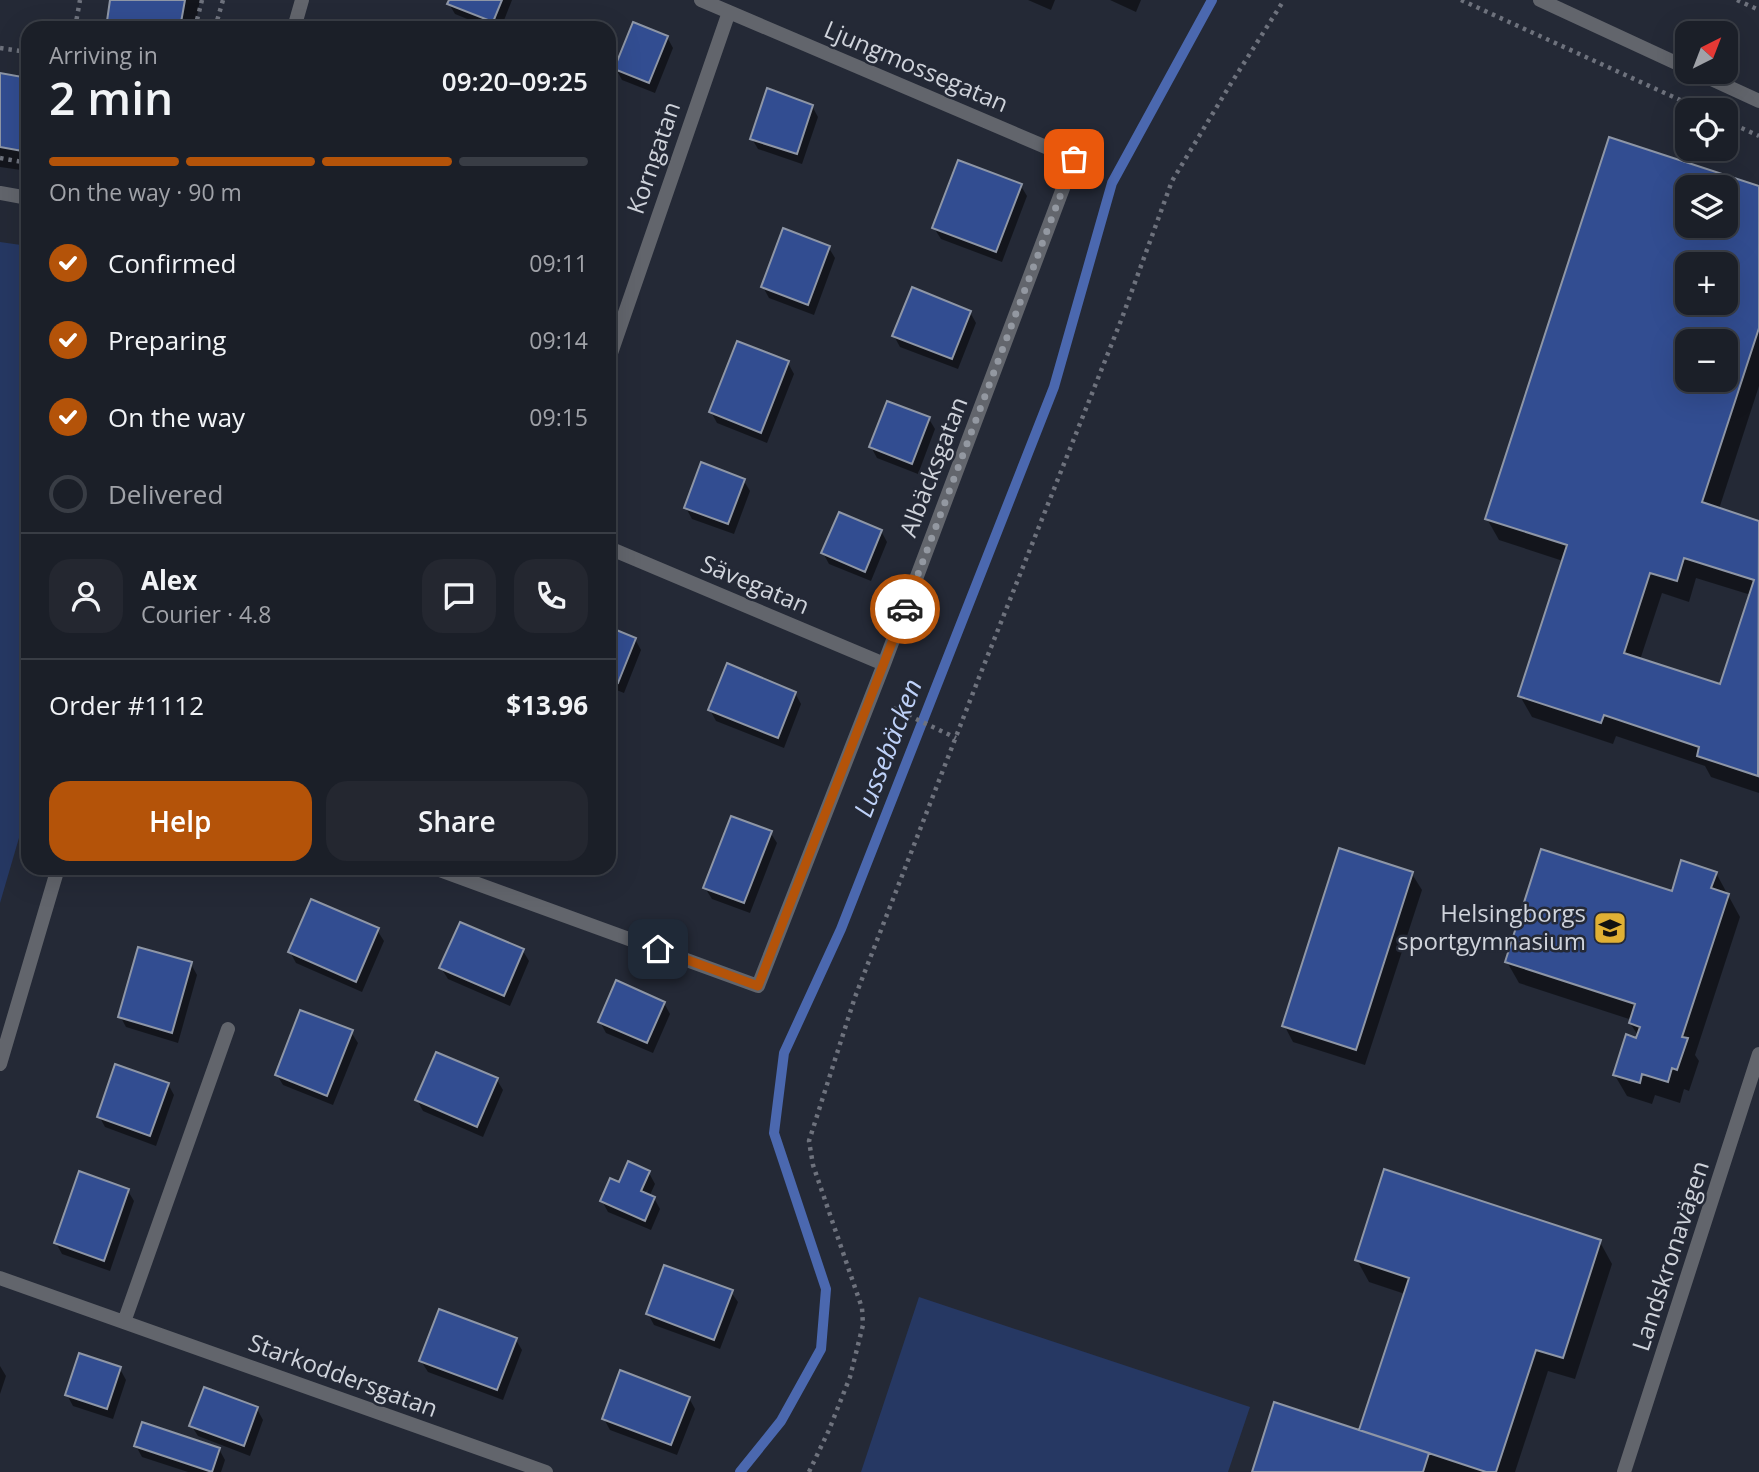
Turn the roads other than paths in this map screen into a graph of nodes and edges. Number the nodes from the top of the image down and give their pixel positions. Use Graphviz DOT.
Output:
graph roads {
  1 [pos="302,0"];
  2 [pos="701,0"];
  3 [pos="1540,0"];
  4 [pos="729,12"];
  5 [pos="296,21"];
  6 [pos="1675,62"];
  7 [pos="1722,84"];
  8 [pos="1759,101"];
  9 [pos="1074,159"];
  10 [pos="0,193"];
  11 [pos="21,197"];
  12 [pos="616,339"];
  13 [pos="616,551"];
  14 [pos="884,664"];
  15 [pos="56,875"];
  16 [pos="453,875"];
  17 [pos="228,1028"];
  18 [pos="1759,1054"];
  19 [pos="0,1064"];
  20 [pos="0,1278"];
  21 [pos="124,1322"];
  22 [pos="546,1472"];
  23 [pos="1624,1472"];
  1 -- 5 [label="street"];
  2 -- 4 [label="street, Ljungmossegatan"];
  3 -- 6 [label="street"];
  4 -- 9 [label="street, Ljungmossegatan"];
  4 -- 12 [label="street, Korngatan"];
  7 -- 8 [label="street"];
  9 -- 14 [label="street, Albäcksgatan"];
  10 -- 11 [label="street"];
  13 -- 14 [label="street, Sävegatan"];
  14 -- 16 [label="street, Albäcksgatan"];
  15 -- 19 [label="street"];
  17 -- 21 [label="street"];
  18 -- 23 [label="street, Landskronavägen"];
  20 -- 21 [label="street, Starkoddersgatan"];
  21 -- 22 [label="street, Starkoddersgatan"];
}
